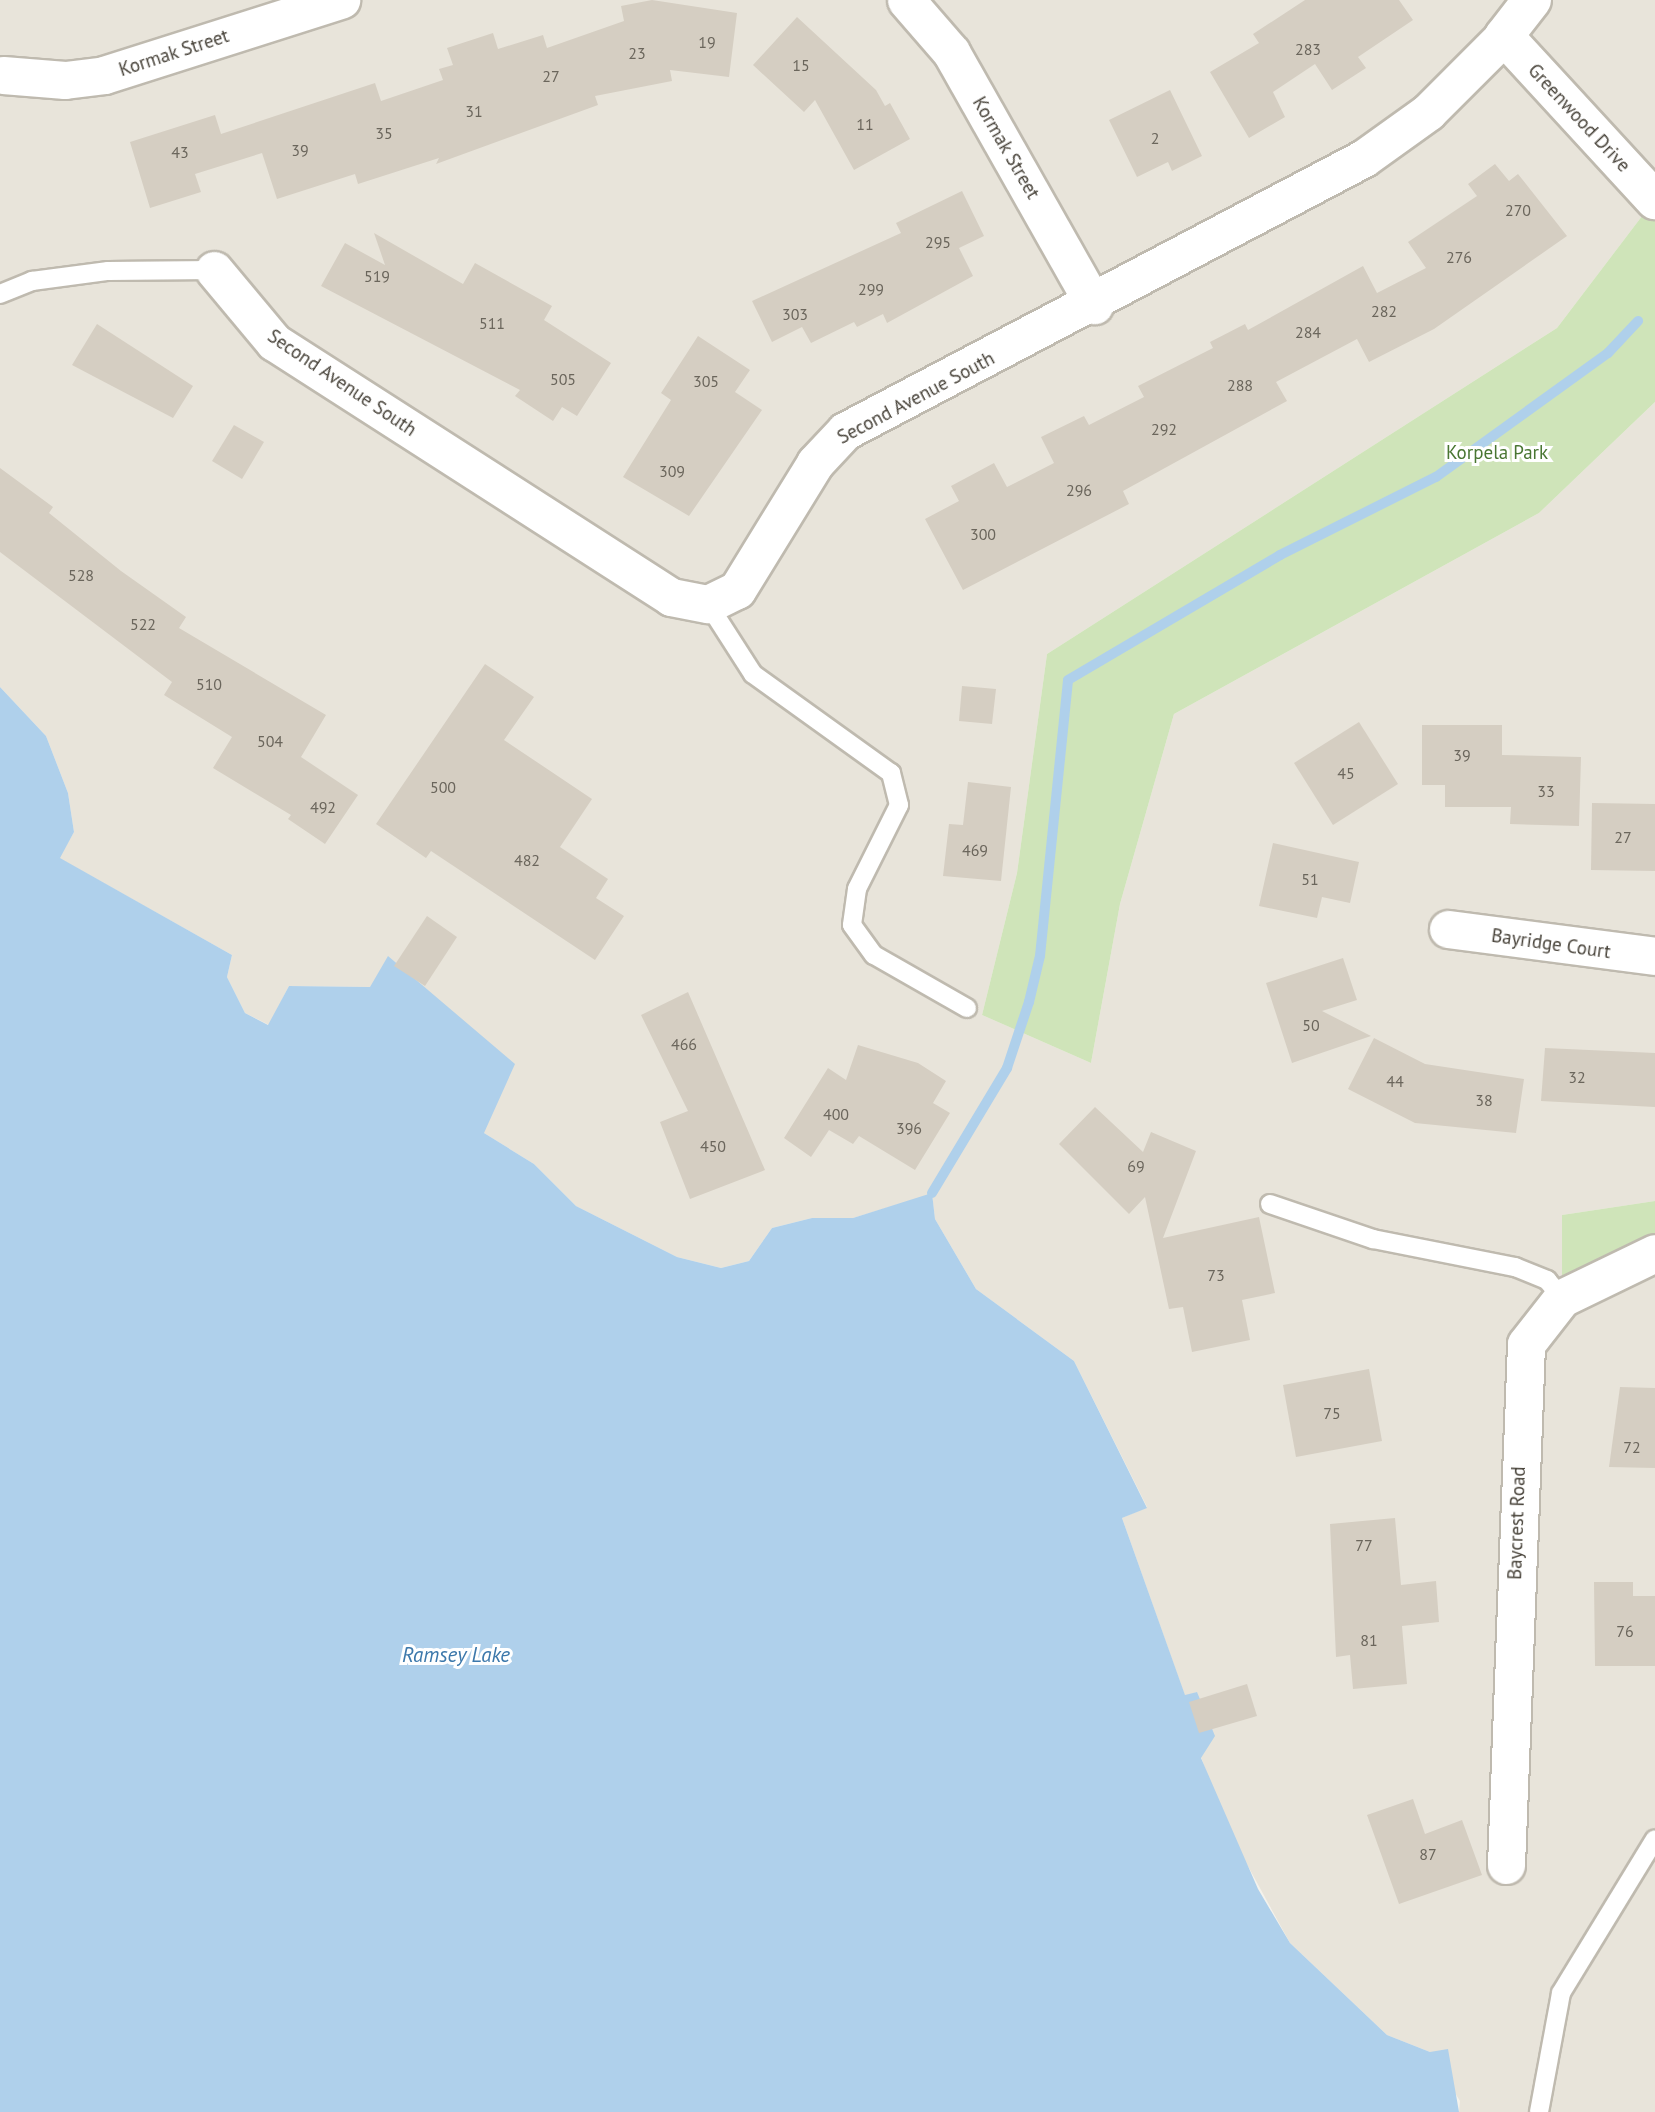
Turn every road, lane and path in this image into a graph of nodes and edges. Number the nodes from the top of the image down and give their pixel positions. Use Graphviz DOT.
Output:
graph roads {
  1 [pos="341,0"];
  2 [pos="906,0"];
  3 [pos="1532,0"];
  4 [pos="1504,36"];
  5 [pos="3,75"];
  6 [pos="1655,200"];
  7 [pos="214,270"];
  8 [pos="0,294"];
  9 [pos="1094,305"];
  10 [pos="708,604"];
  11 [pos="1448,929"];
  12 [pos="1655,956"];
  13 [pos="967,1007"];
  14 [pos="1270,1204"];
  15 [pos="1655,1253"];
  16 [pos="1562,1298"];
  17 [pos="1655,1839"];
  18 [pos="1506,1866"];
  19 [pos="1539,2112"];
  1 -- 5 [label="street, Kormak Street"];
  2 -- 9 [label="street, Kormak Street"];
  3 -- 4 [label="street, Second Avenue South"];
  4 -- 6 [label="street, Greenwood Drive"];
  4 -- 9 [label="street, Second Avenue South"];
  7 -- 8 [label="lane"];
  7 -- 10 [label="street, Second Avenue South"];
  9 -- 10 [label="street, Second Avenue South"];
  10 -- 13 [label="lane"];
  11 -- 12 [label="street, Bayridge Court"];
  14 -- 16 [label="lane"];
  15 -- 16 [label="street, Baycrest Road"];
  16 -- 18 [label="street, Baycrest Road"];
  17 -- 19 [label="lane"];
}
